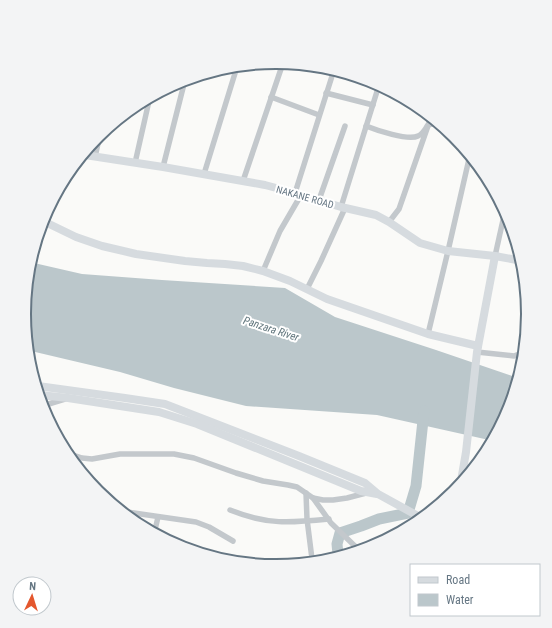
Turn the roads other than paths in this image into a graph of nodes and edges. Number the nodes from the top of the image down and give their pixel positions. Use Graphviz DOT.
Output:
graph roads {
  1 [pos="281,69"];
  2 [pos="235,73"];
  3 [pos="331,75"];
  4 [pos="183,88"];
  5 [pos="378,92"];
  6 [pos="326,93"];
  7 [pos="271,98"];
  8 [pos="148,105"];
  9 [pos="373,105"];
  10 [pos="319,115"];
  11 [pos="429,122"];
  12 [pos="345,126"];
  13 [pos="366,126"];
  14 [pos="97,147"];
  15 [pos="89,156"];
  16 [pos="95,157"];
  17 [pos="468,162"];
  18 [pos="135,163"];
  19 [pos="163,167"];
  20 [pos="204,174"];
  21 [pos="243,181"];
  22 [pos="298,194"];
  23 [pos="319,200"];
  24 [pos="343,208"];
  25 [pos="389,222"];
  26 [pos="503,222"];
  27 [pos="49,224"];
  28 [pos="448,251"];
  29 [pos="495,256"];
  30 [pos="515,260"];
  31 [pos="263,271"];
  32 [pos="307,289"];
  33 [pos="428,334"];
  34 [pos="477,352"];
  35 [pos="517,355"];
  36 [pos="42,387"];
  37 [pos="44,394"];
  38 [pos="69,394"];
  39 [pos="48,403"];
  40 [pos="77,456"];
  41 [pos="462,473"];
  42 [pos="306,493"];
  43 [pos="368,493"];
  44 [pos="378,494"];
  45 [pos="313,498"];
  46 [pos="230,510"];
  47 [pos="134,513"];
  48 [pos="416,515"];
  49 [pos="158,517"];
  50 [pos="307,521"];
  51 [pos="330,521"];
  52 [pos="156,527"];
  53 [pos="233,541"];
  54 [pos="355,546"];
  55 [pos="312,556"];
  1 -- 7 [label="street"];
  2 -- 20 [label="street"];
  3 -- 6 [label="street"];
  4 -- 19 [label="street"];
  5 -- 9 [label="street"];
  6 -- 9 [label="street"];
  6 -- 10 [label="street"];
  7 -- 10 [label="street"];
  7 -- 21 [label="street"];
  8 -- 18 [label="street"];
  9 -- 13 [label="street"];
  10 -- 22 [label="street"];
  11 -- 13 [label="street"];
  11 -- 25 [label="street"];
  12 -- 23 [label="street"];
  13 -- 24 [label="street"];
  14 -- 16 [label="street"];
  15 -- 16 [label="street, NAKANE ROAD"];
  16 -- 18 [label="street, NAKANE ROAD"];
  17 -- 28 [label="street"];
  18 -- 19 [label="street, NAKANE ROAD"];
  19 -- 20 [label="street, NAKANE ROAD"];
  20 -- 21 [label="street, NAKANE ROAD"];
  21 -- 22 [label="street, NAKANE ROAD"];
  22 -- 23 [label="street, NAKANE ROAD"];
  22 -- 31 [label="street"];
  23 -- 24 [label="street, NAKANE ROAD"];
  24 -- 25 [label="street, NAKANE ROAD"];
  24 -- 32 [label="street"];
  25 -- 28 [label="street, NAKANE ROAD"];
  26 -- 29 [label="street"];
  27 -- 31 [label="street"];
  28 -- 29 [label="street, NAKANE ROAD"];
  28 -- 33 [label="street"];
  29 -- 30 [label="street, NAKANE ROAD"];
  29 -- 34 [label="street"];
  31 -- 32 [label="street"];
  32 -- 33 [label="street"];
  33 -- 34 [label="street"];
  34 -- 35 [label="street"];
  34 -- 41 [label="street"];
  36 -- 38 [label="street"];
  37 -- 38 [label="street"];
  38 -- 39 [label="street"];
  38 -- 43 [label="street"];
  38 -- 44 [label="street"];
  40 -- 42 [label="street"];
  42 -- 45 [label="street"];
  42 -- 50 [label="street"];
  43 -- 44 [label="street"];
  43 -- 45 [label="street"];
  44 -- 48 [label="street"];
  45 -- 51 [label="street"];
  46 -- 50 [label="street"];
  47 -- 49 [label="street"];
  49 -- 52 [label="street"];
  49 -- 53 [label="street"];
  50 -- 51 [label="street"];
  50 -- 55 [label="street"];
  51 -- 54 [label="street"];
}
